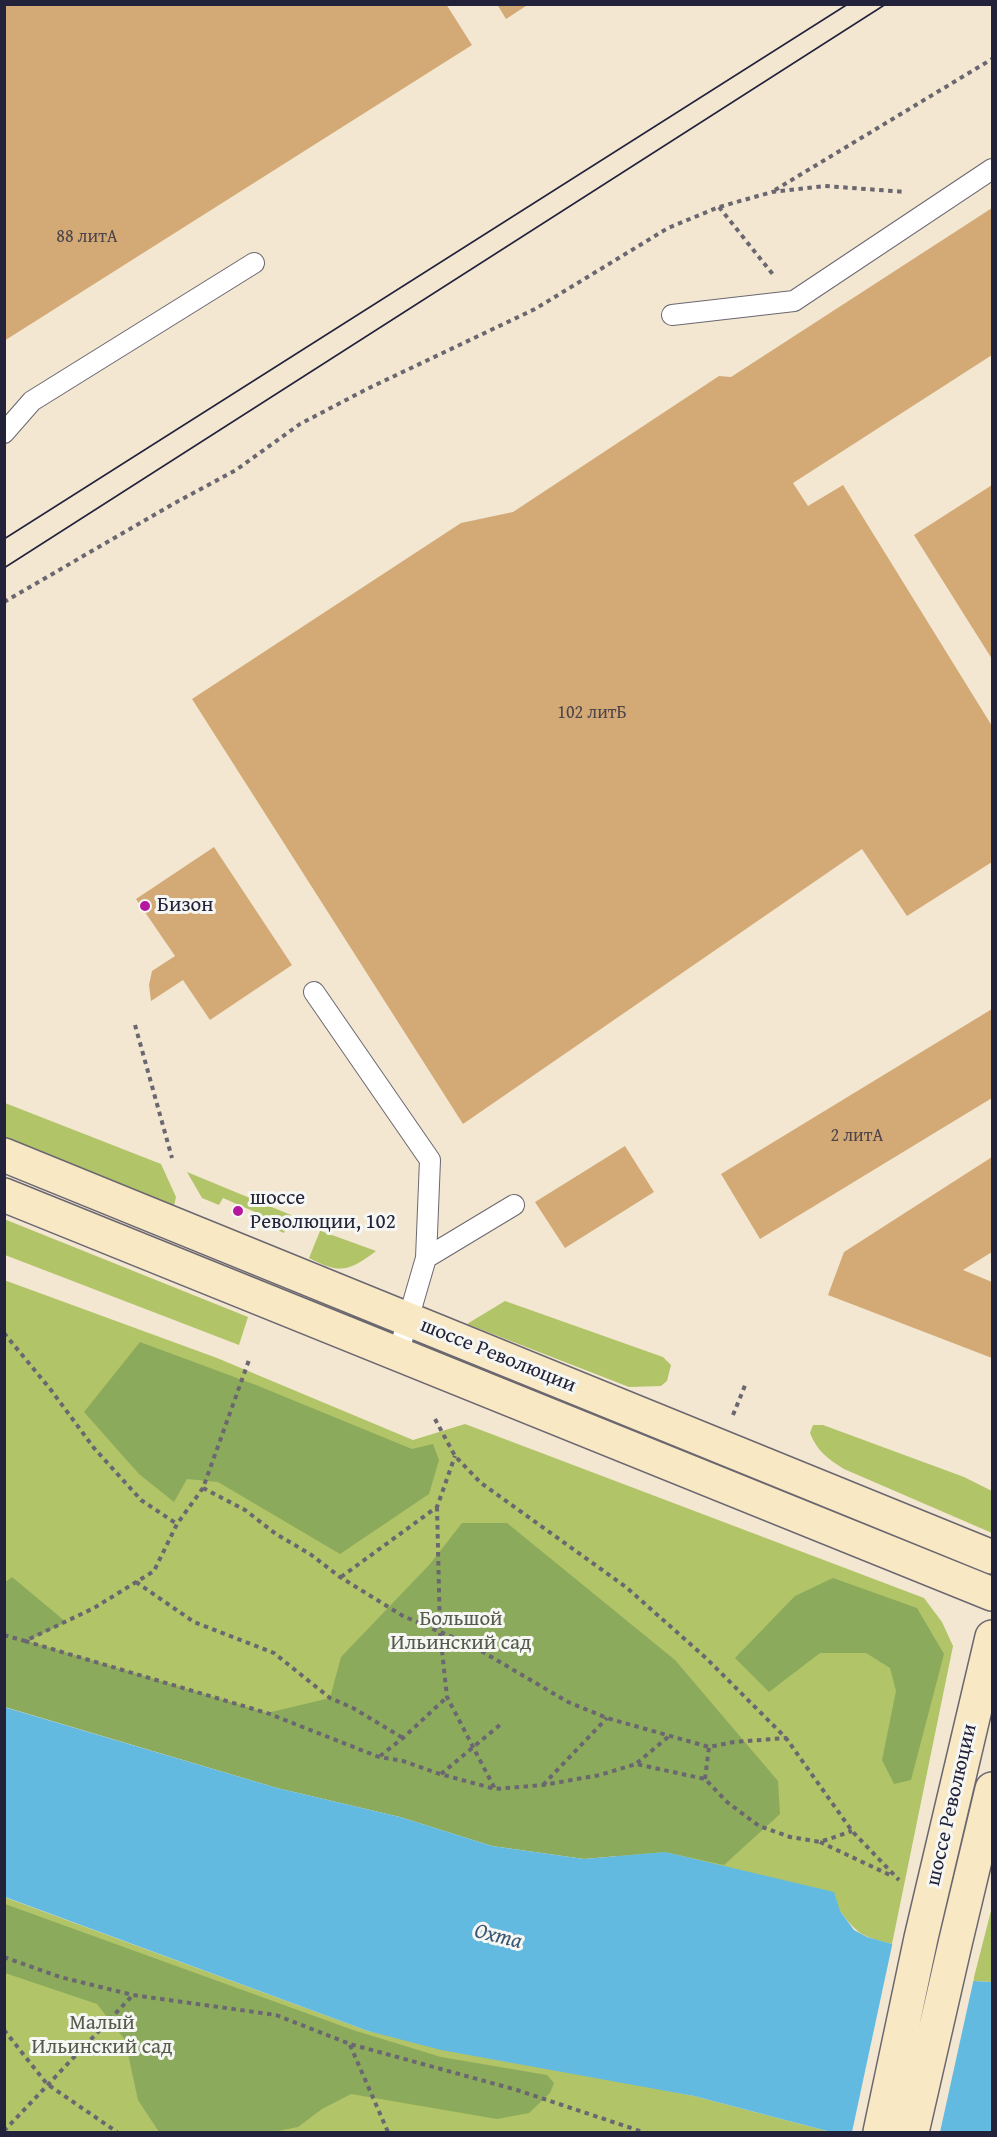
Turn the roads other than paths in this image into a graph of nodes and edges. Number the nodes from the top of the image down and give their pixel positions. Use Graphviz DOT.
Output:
graph roads {
  1 [pos="993,169"];
  2 [pos="254,263"];
  3 [pos="672,315"];
  4 [pos="4,433"];
  5 [pos="314,992"];
  6 [pos="4,1155"];
  7 [pos="4,1195"];
  8 [pos="514,1205"];
  9 [pos="426,1258"];
  10 [pos="409,1319"];
  11 [pos="398,1354"];
  12 [pos="993,1557"];
  13 [pos="993,1594"];
  14 [pos="993,1637"];
  15 [pos="993,1789"];
  16 [pos="879,2133"];
  17 [pos="912,2133"];
  1 -- 3 [label="lane"];
  2 -- 4 [label="lane"];
  5 -- 9 [label="lane"];
  6 -- 10 [label="main road, шоссе Революции"];
  7 -- 11 [label="main road, шоссе Революции"];
  8 -- 9 [label="lane"];
  9 -- 10 [label="lane"];
  10 -- 11 [label="lane"];
  10 -- 12 [label="main road, шоссе Революции"];
  11 -- 13 [label="main road, шоссе Революции"];
  14 -- 16 [label="main road, шоссе Революции"];
  15 -- 17 [label="main road, шоссе Революции"];
}
